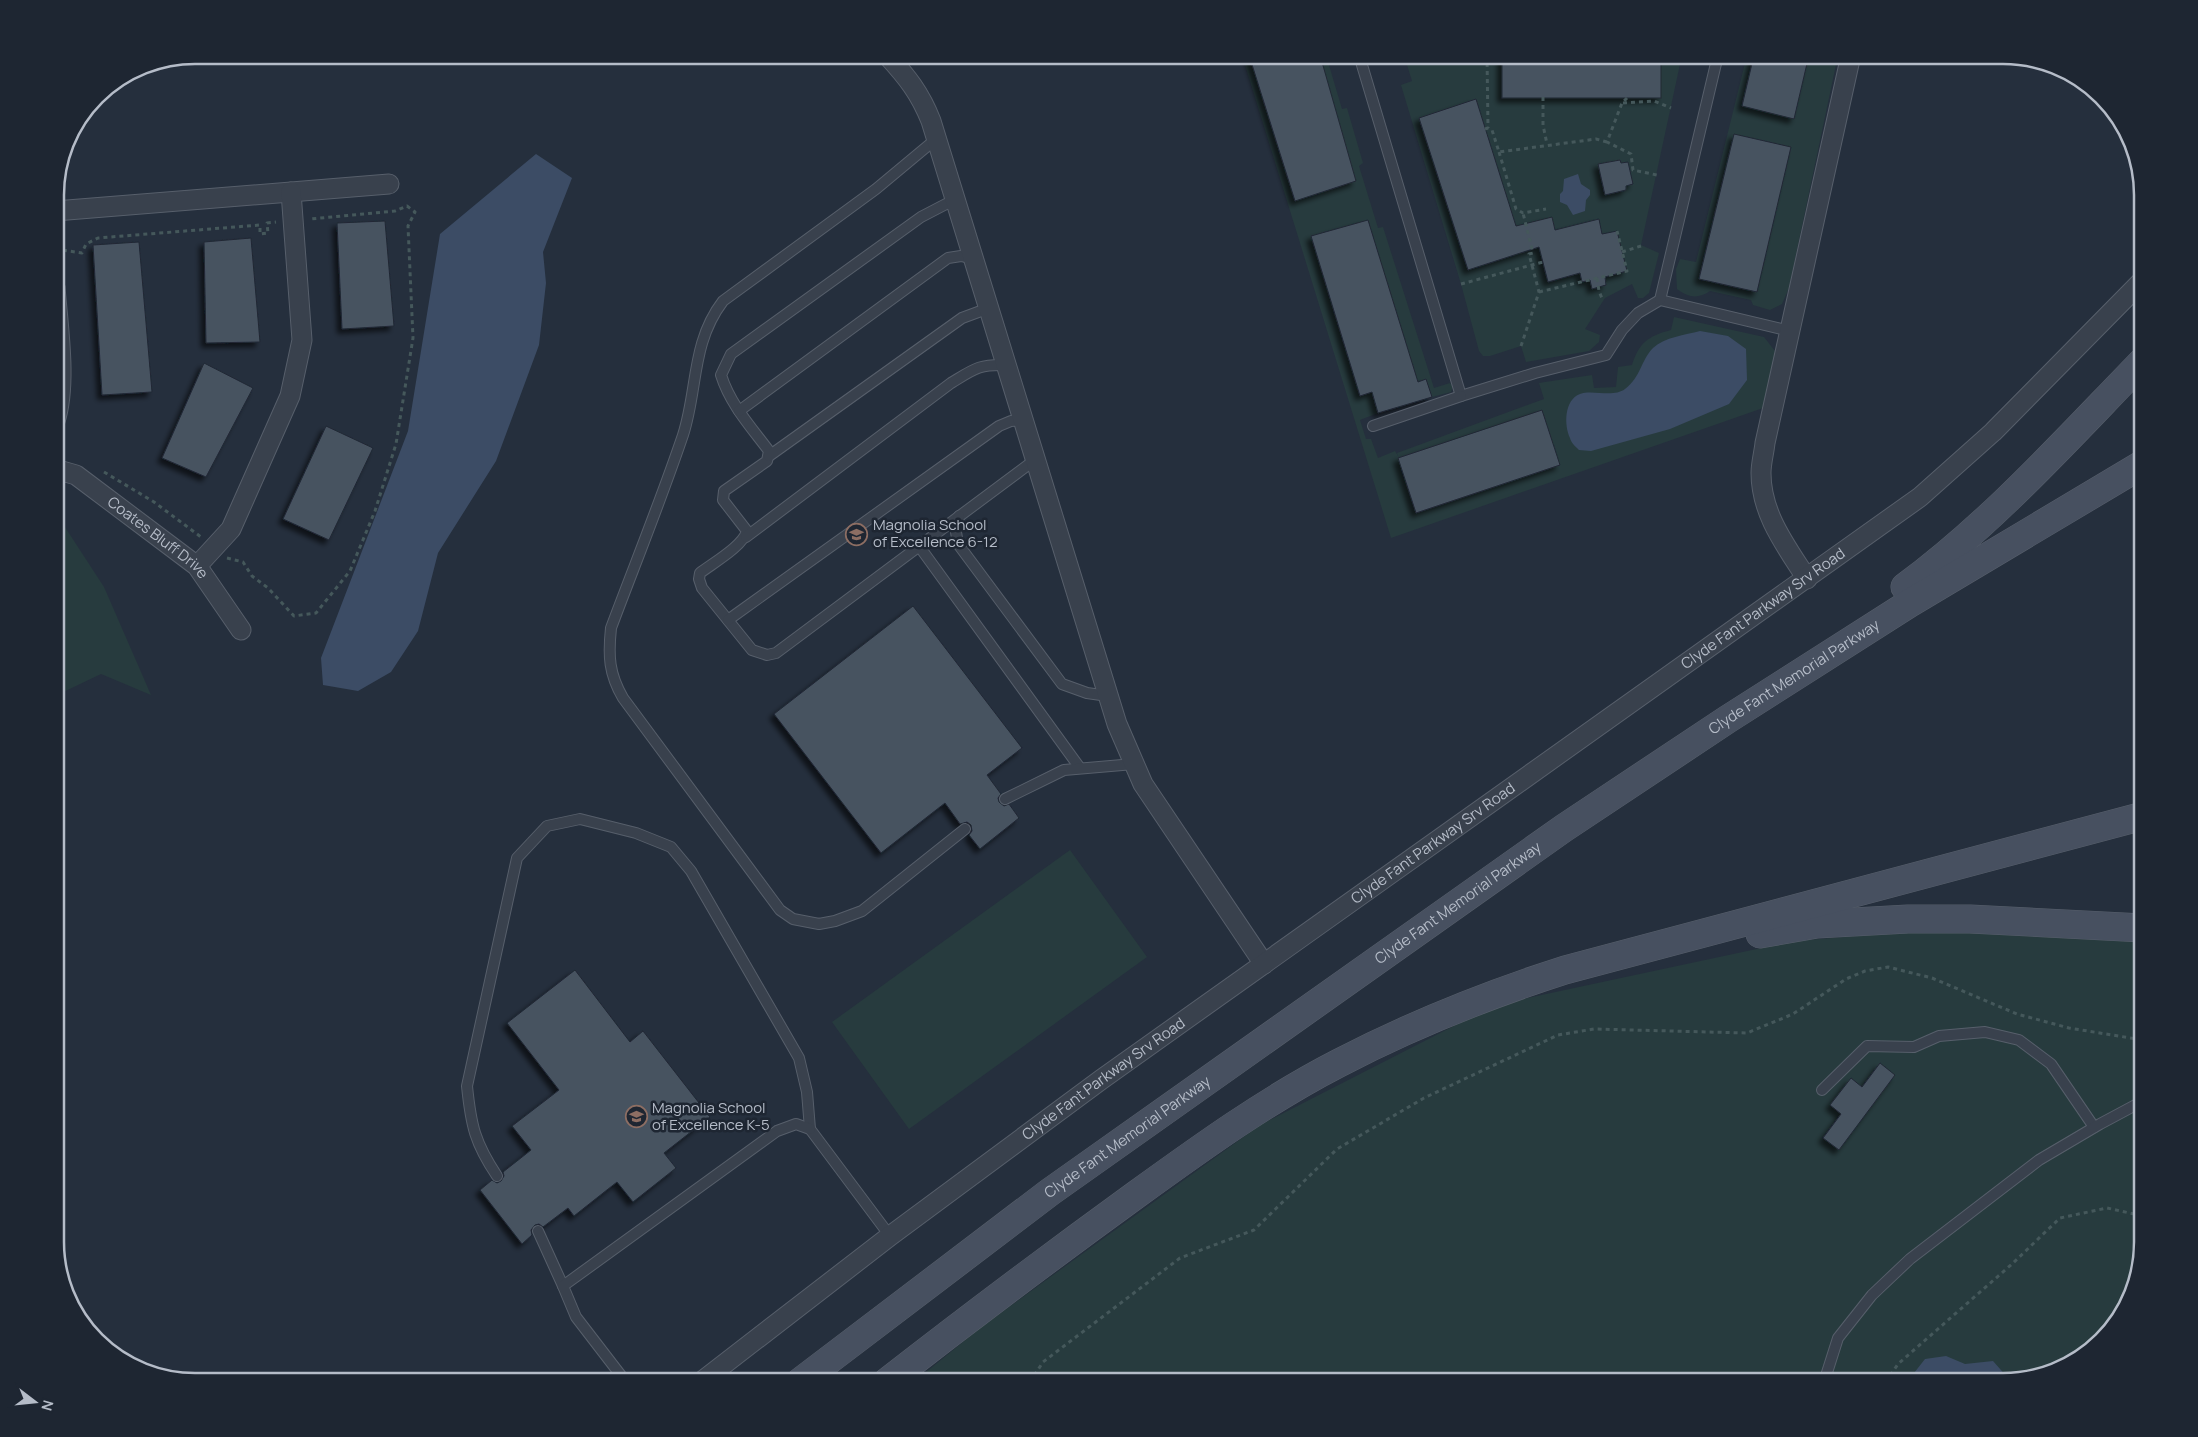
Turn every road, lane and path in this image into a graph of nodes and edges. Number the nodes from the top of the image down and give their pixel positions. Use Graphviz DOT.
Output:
graph roads {
  1 [pos="895,64"];
  2 [pos="1362,64"];
  3 [pos="1487,64"];
  4 [pos="1716,64"];
  5 [pos="1849,64"];
  6 [pos="1543,97"];
  7 [pos="1627,98"];
  8 [pos="1622,103"];
  9 [pos="1671,108"];
  10 [pos="936,139"];
  11 [pos="1607,142"];
  12 [pos="1547,144"];
  13 [pos="1499,151"];
  14 [pos="1657,175"];
  15 [pos="389,184"];
  16 [pos="291,192"];
  17 [pos="956,202"];
  18 [pos="1546,209"];
  19 [pos="64,210"];
  20 [pos="1523,213"];
  21 [pos="1617,231"];
  22 [pos="1641,246"];
  23 [pos="1622,252"];
  24 [pos="974,259"];
  25 [pos="1543,262"];
  26 [pos="1532,265"];
  27 [pos="1597,278"];
  28 [pos="1461,284"];
  29 [pos="2134,289"];
  30 [pos="1540,292"];
  31 [pos="1660,300"];
  32 [pos="1603,301"];
  33 [pos="989,308"];
  34 [pos="1790,331"];
  35 [pos="1521,346"];
  36 [pos="1006,365"];
  37 [pos="2134,370"];
  38 [pos="1461,396"];
  39 [pos="738,411"];
  40 [pos="1023,420"];
  41 [pos="1372,426"];
  42 [pos="769,456"];
  43 [pos="1036,459"];
  44 [pos="2134,469"];
  45 [pos="64,472"];
  46 [pos="959,516"];
  47 [pos="746,537"];
  48 [pos="919,546"];
  49 [pos="197,566"];
  50 [pos="1807,579"];
  51 [pos="728,620"];
  52 [pos="241,630"];
  53 [pos="1799,673"];
  54 [pos="1108,696"];
  55 [pos="1134,764"];
  56 [pos="1080,768"];
  57 [pos="1005,799"];
  58 [pos="2134,818"];
  59 [pos="965,830"];
  60 [pos="2134,928"];
  61 [pos="1264,964"];
  62 [pos="1565,970"];
  63 [pos="2134,1039"];
  64 [pos="1822,1090"];
  65 [pos="2134,1106"];
  66 [pos="2094,1127"];
  67 [pos="810,1129"];
  68 [pos="497,1176"];
  69 [pos="2134,1214"];
  70 [pos="538,1231"];
  71 [pos="890,1236"];
  72 [pos="563,1286"];
  73 [pos="619,1373"];
  74 [pos="713,1373"];
  75 [pos="812,1373"];
  76 [pos="899,1373"];
  77 [pos="1036,1373"];
  78 [pos="1827,1373"];
  79 [pos="1892,1373"];
  1 -- 10 [label="street"];
  2 -- 38 [label="lane"];
  3 -- 13 [label="path"];
  4 -- 31 [label="lane"];
  5 -- 34 [label="street"];
  6 -- 12 [label="path"];
  7 -- 8 [label="path"];
  8 -- 9 [label="path"];
  8 -- 11 [label="path"];
  10 -- 17 [label="street"];
  10 -- 59 [label="lane"];
  11 -- 12 [label="path"];
  11 -- 14 [label="path"];
  12 -- 13 [label="path"];
  13 -- 20 [label="path"];
  15 -- 16 [label="street"];
  16 -- 19 [label="street"];
  16 -- 49 [label="street"];
  17 -- 24 [label="street"];
  17 -- 39 [label="lane"];
  18 -- 20 [label="path"];
  20 -- 26 [label="path"];
  21 -- 23 [label="path"];
  22 -- 23 [label="path"];
  23 -- 27 [label="path"];
  24 -- 33 [label="street"];
  24 -- 39 [label="lane"];
  25 -- 26 [label="path"];
  26 -- 28 [label="path"];
  26 -- 30 [label="path"];
  27 -- 30 [label="path"];
  27 -- 32 [label="path"];
  29 -- 50 [label="street, Clyde Fant Parkway Srv Road"];
  30 -- 35 [label="path"];
  31 -- 34 [label="lane"];
  31 -- 38 [label="lane"];
  33 -- 36 [label="street"];
  33 -- 42 [label="lane"];
  34 -- 50 [label="street"];
  36 -- 40 [label="street"];
  36 -- 47 [label="lane"];
  37 -- 53 [label="main road"];
  38 -- 41 [label="lane"];
  39 -- 42 [label="lane"];
  40 -- 43 [label="street"];
  40 -- 51 [label="lane"];
  42 -- 47 [label="lane"];
  43 -- 46 [label="lane"];
  43 -- 54 [label="street"];
  44 -- 53 [label="main road, Clyde Fant Memorial Parkway"];
  45 -- 49 [label="street, Coates Bluff Drive"];
  46 -- 48 [label="lane"];
  46 -- 54 [label="lane"];
  47 -- 51 [label="lane"];
  48 -- 51 [label="lane"];
  48 -- 56 [label="lane"];
  49 -- 52 [label="street, Coates Bluff Drive"];
  50 -- 61 [label="street, Clyde Fant Parkway Srv Road"];
  53 -- 75 [label="main road, Clyde Fant Memorial Parkway"];
  54 -- 55 [label="street"];
  55 -- 56 [label="lane"];
  55 -- 61 [label="street"];
  56 -- 57 [label="lane"];
  58 -- 62 [label="main road"];
  60 -- 62 [label="main road"];
  61 -- 71 [label="street, Clyde Fant Parkway Srv Road"];
  62 -- 76 [label="main road"];
  63 -- 77 [label="path"];
  64 -- 66 [label="lane"];
  65 -- 66 [label="lane"];
  66 -- 78 [label="lane"];
  67 -- 68 [label="lane"];
  67 -- 71 [label="lane"];
  67 -- 72 [label="lane"];
  69 -- 79 [label="path"];
  70 -- 72 [label="lane"];
  71 -- 74 [label="street, Clyde Fant Parkway Srv Road"];
  72 -- 73 [label="lane"];
}
